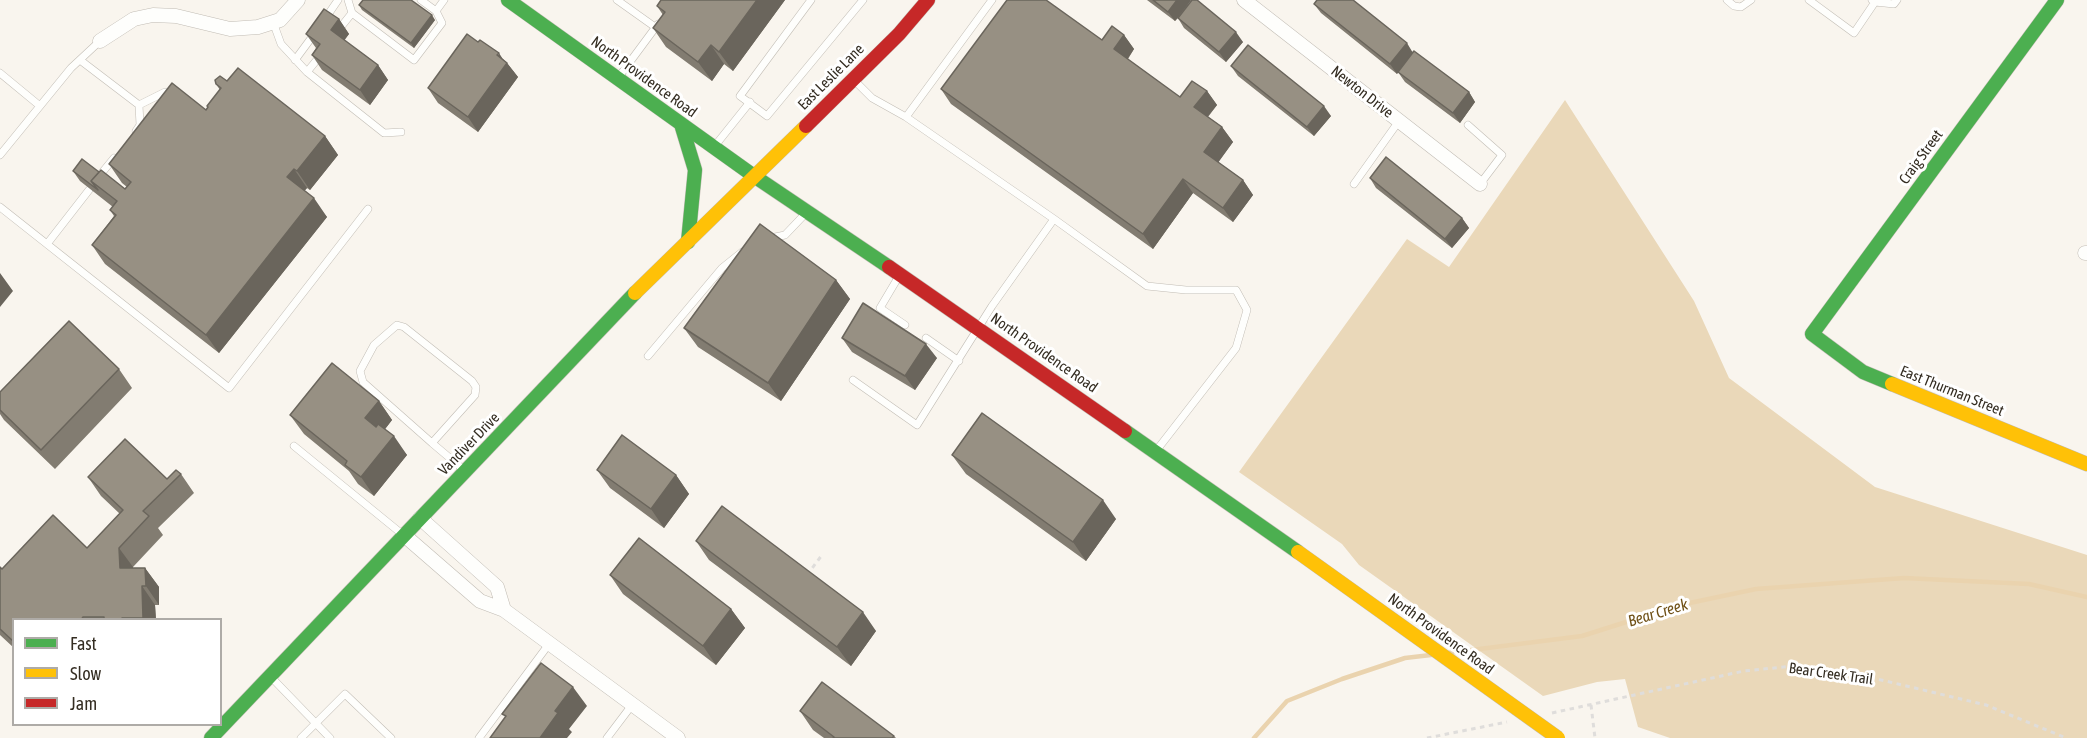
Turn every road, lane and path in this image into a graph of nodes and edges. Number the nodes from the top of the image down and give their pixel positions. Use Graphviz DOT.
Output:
graph roads {
  1 [pos="298,0"];
  2 [pos="338,0"];
  3 [pos="348,0"];
  4 [pos="444,0"];
  5 [pos="508,0"];
  6 [pos="617,0"];
  7 [pos="811,0"];
  8 [pos="863,0"];
  9 [pos="928,0"];
  10 [pos="992,0"];
  11 [pos="1727,0"];
  12 [pos="1750,0"];
  13 [pos="1809,0"];
  14 [pos="1897,0"];
  15 [pos="2057,0"];
  16 [pos="423,1"];
  17 [pos="1874,1"];
  18 [pos="1252,2"];
  19 [pos="420,9"];
  20 [pos="436,11"];
  21 [pos="352,13"];
  22 [pos="662,19"];
  23 [pos="273,22"];
  24 [pos="380,23"];
  25 [pos="340,27"];
  26 [pos="655,27"];
  27 [pos="374,31"];
  28 [pos="400,37"];
  29 [pos="100,41"];
  30 [pos="393,45"];
  31 [pos="322,53"];
  32 [pos="80,60"];
  33 [pos="295,60"];
  34 [pos="307,72"];
  35 [pos="0,73"];
  36 [pos="618,78"];
  37 [pos="852,79"];
  38 [pos="182,92"];
  39 [pos="750,102"];
  40 [pos="139,105"];
  41 [pos="40,106"];
  42 [pos="906,117"];
  43 [pos="1399,121"];
  44 [pos="681,124"];
  45 [pos="1468,125"];
  46 [pos="401,132"];
  47 [pos="128,140"];
  48 [pos="3,145"];
  49 [pos="714,147"];
  50 [pos="122,148"];
  51 [pos="0,155"];
  52 [pos="100,175"];
  53 [pos="754,176"];
  54 [pos="1354,184"];
  55 [pos="1480,184"];
  56 [pos="89,190"];
  57 [pos="0,207"];
  58 [pos="368,209"];
  59 [pos="807,211"];
  60 [pos="1054,219"];
  61 [pos="758,240"];
  62 [pos="688,242"];
  63 [pos="48,244"];
  64 [pos="749,247"];
  65 [pos="900,274"];
  66 [pos="905,325"];
  67 [pos="979,328"];
  68 [pos="1812,334"];
  69 [pos="926,338"];
  70 [pos="648,356"];
  71 [pos="959,361"];
  72 [pos="853,380"];
  73 [pos="432,442"];
  74 [pos="294,446"];
  75 [pos="1156,451"];
  76 [pos="2087,464"];
  77 [pos="465,471"];
  78 [pos="420,518"];
  79 [pos="404,536"];
  80 [pos="822,555"];
  81 [pos="805,578"];
  82 [pos="504,610"];
  83 [pos="549,644"];
  84 [pos="270,676"];
  85 [pos="632,705"];
  86 [pos="1591,705"];
  87 [pos="1545,714"];
  88 [pos="1510,721"];
  89 [pos="316,723"];
  90 [pos="211,738"];
  91 [pos="301,738"];
  92 [pos="330,738"];
  93 [pos="391,738"];
  94 [pos="479,738"];
  95 [pos="607,738"];
  96 [pos="678,738"];
  97 [pos="1427,738"];
  98 [pos="1558,738"];
  99 [pos="1595,738"];
  100 [pos="2066,738"];
  1 -- 23 [label="street"];
  2 -- 33 [label="lane"];
  3 -- 21 [label="lane"];
  4 -- 20 [label="lane"];
  5 -- 36 [label="street, North Providence Road"];
  6 -- 26 [label="lane"];
  7 -- 39 [label="lane"];
  8 -- 39 [label="lane"];
  9 -- 37 [label="street, East Leslie Lane"];
  10 -- 42 [label="lane"];
  11 -- 12 [label="lane"];
  13 -- 17 [label="lane"];
  14 -- 17 [label="lane"];
  15 -- 68 [label="street, Craig Street"];
  16 -- 19 [label="lane"];
  16 -- 20 [label="lane"];
  18 -- 43 [label="street, Newton Drive"];
  20 -- 30 [label="lane"];
  21 -- 25 [label="lane"];
  21 -- 27 [label="lane"];
  22 -- 26 [label="lane"];
  23 -- 29 [label="street"];
  23 -- 33 [label="lane"];
  24 -- 27 [label="lane"];
  26 -- 36 [label="lane"];
  27 -- 30 [label="lane"];
  28 -- 30 [label="lane"];
  29 -- 32 [label="lane"];
  31 -- 34 [label="lane"];
  32 -- 40 [label="lane"];
  32 -- 41 [label="lane"];
  33 -- 34 [label="lane"];
  34 -- 46 [label="lane"];
  35 -- 41 [label="lane"];
  36 -- 44 [label="street, North Providence Road"];
  37 -- 42 [label="lane"];
  37 -- 53 [label="street, East Leslie Lane"];
  38 -- 40 [label="lane"];
  39 -- 49 [label="lane"];
  40 -- 47 [label="lane"];
  41 -- 48 [label="lane"];
  42 -- 60 [label="lane"];
  43 -- 54 [label="lane"];
  43 -- 55 [label="street, Newton Drive"];
  44 -- 49 [label="street, North Providence Road"];
  44 -- 62 [label="street"];
  45 -- 55 [label="lane"];
  48 -- 51 [label="lane"];
  49 -- 53 [label="street, North Providence Road"];
  50 -- 52 [label="lane"];
  53 -- 59 [label="street, North Providence Road"];
  53 -- 62 [label="street, Vandiver Drive"];
  56 -- 63 [label="lane"];
  57 -- 63 [label="lane"];
  58 -- 63 [label="lane"];
  59 -- 61 [label="lane"];
  59 -- 65 [label="street, North Providence Road"];
  60 -- 67 [label="lane"];
  60 -- 75 [label="lane"];
  62 -- 77 [label="street, Vandiver Drive"];
  64 -- 70 [label="lane"];
  65 -- 66 [label="lane"];
  65 -- 67 [label="street, North Providence Road"];
  67 -- 71 [label="lane"];
  67 -- 75 [label="street, North Providence Road"];
  68 -- 76 [label="street, East Thurman Street"];
  69 -- 71 [label="lane"];
  71 -- 72 [label="lane"];
  73 -- 73 [label="lane"];
  73 -- 77 [label="lane"];
  74 -- 79 [label="lane"];
  75 -- 98 [label="street, North Providence Road, bridge"];
  77 -- 78 [label="street, Vandiver Drive"];
  78 -- 79 [label="street, Vandiver Drive"];
  78 -- 82 [label="street"];
  79 -- 82 [label="street"];
  79 -- 84 [label="street, Vandiver Drive"];
  80 -- 81 [label="path"];
  82 -- 83 [label="street"];
  83 -- 85 [label="street"];
  83 -- 94 [label="lane"];
  84 -- 89 [label="lane"];
  84 -- 90 [label="street, Vandiver Drive"];
  85 -- 95 [label="lane"];
  85 -- 96 [label="street"];
  86 -- 87 [label="path, Bear Creek Trail"];
  86 -- 99 [label="path"];
  86 -- 100 [label="path, Bear Creek Trail"];
  88 -- 97 [label="path"];
  89 -- 91 [label="lane"];
  89 -- 92 [label="lane"];
  89 -- 93 [label="lane"];
}
